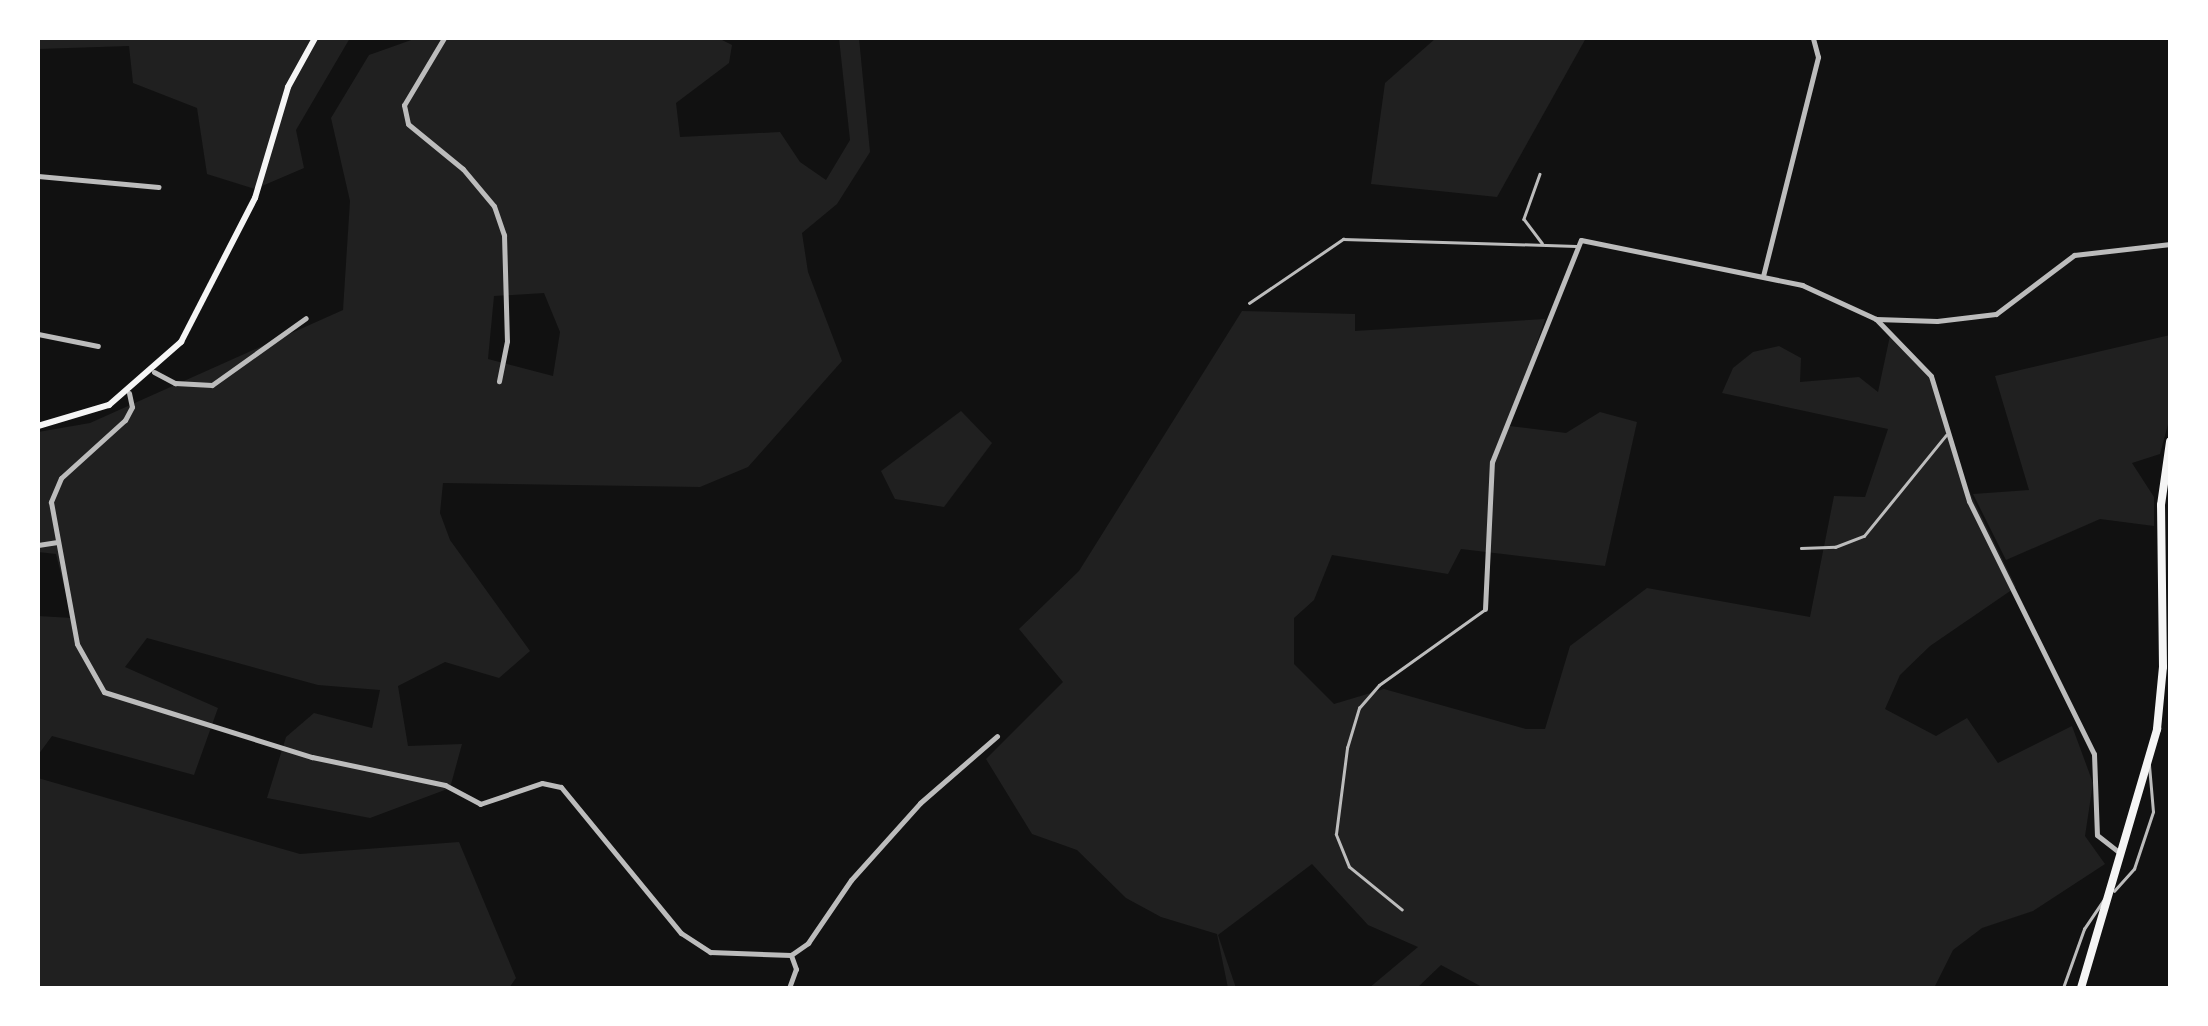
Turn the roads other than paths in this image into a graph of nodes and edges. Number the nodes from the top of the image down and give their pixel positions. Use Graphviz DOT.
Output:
graph roads {
  1 [pos="314,38"];
  2 [pos="444,38"];
  3 [pos="1813,38"];
  4 [pos="1540,174"];
  5 [pos="38,176"];
  6 [pos="158,188"];
  7 [pos="1543,244"];
  8 [pos="2170,244"];
  9 [pos="1576,246"];
  10 [pos="1763,276"];
  11 [pos="1248,303"];
  12 [pos="306,318"];
  13 [pos="1876,319"];
  14 [pos="38,334"];
  15 [pos="98,346"];
  16 [pos="154,372"];
  17 [pos="500,381"];
  18 [pos="129,393"];
  19 [pos="38,426"];
  20 [pos="1946,434"];
  21 [pos="2170,442"];
  22 [pos="56,542"];
  23 [pos="38,545"];
  24 [pos="1801,548"];
  25 [pos="1485,610"];
  26 [pos="997,736"];
  27 [pos="2149,764"];
  28 [pos="2122,855"];
  29 [pos="2111,893"];
  30 [pos="1402,910"];
  31 [pos="792,955"];
  32 [pos="789,988"];
  33 [pos="2063,988"];
  34 [pos="2080,988"];
  1 -- 16 [label="main road"];
  2 -- 17 [label="street"];
  3 -- 10 [label="street"];
  4 -- 7 [label="lane"];
  5 -- 6 [label="street"];
  7 -- 9 [label="lane"];
  7 -- 11 [label="lane"];
  8 -- 13 [label="street"];
  9 -- 10 [label="street"];
  9 -- 25 [label="street"];
  10 -- 13 [label="street"];
  12 -- 16 [label="street"];
  13 -- 20 [label="street"];
  14 -- 15 [label="street"];
  16 -- 18 [label="main road"];
  18 -- 19 [label="main road"];
  18 -- 22 [label="street"];
  20 -- 24 [label="lane"];
  20 -- 28 [label="street"];
  21 -- 27 [label="main road"];
  22 -- 23 [label="street"];
  22 -- 31 [label="street"];
  25 -- 30 [label="lane"];
  26 -- 31 [label="street"];
  27 -- 28 [label="main road"];
  27 -- 29 [label="lane"];
  28 -- 29 [label="main road"];
  29 -- 33 [label="lane"];
  29 -- 34 [label="main road"];
  31 -- 32 [label="street"];
}
